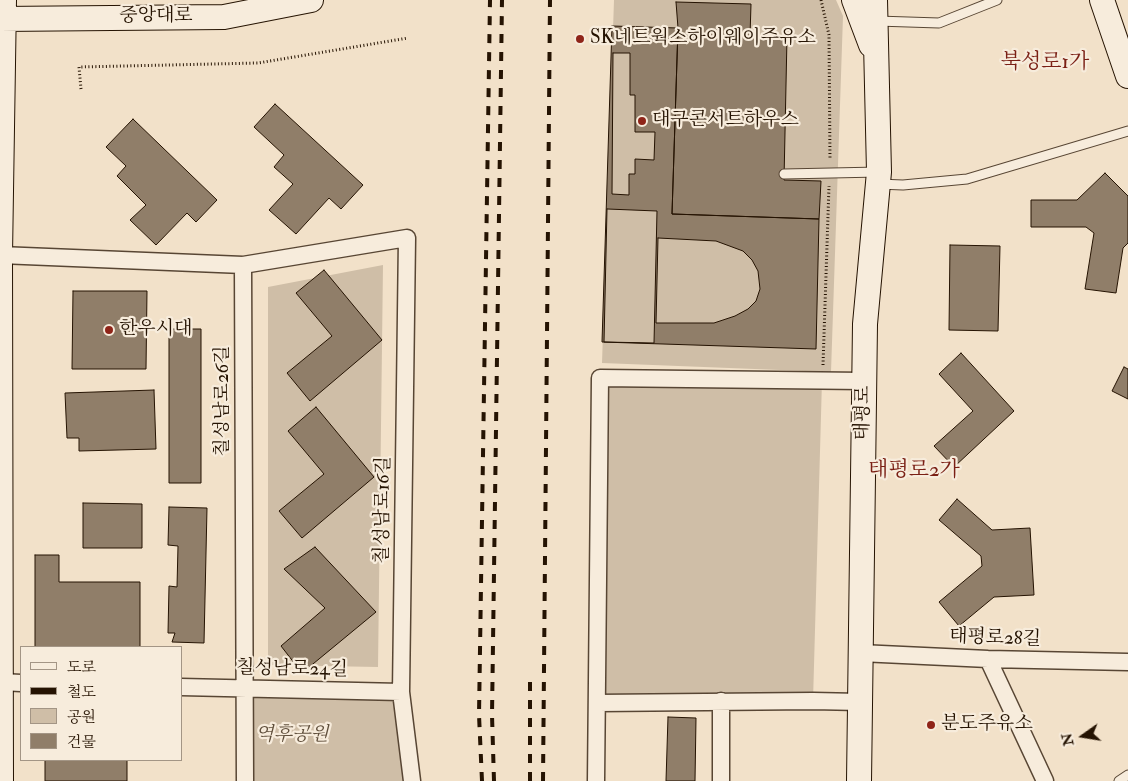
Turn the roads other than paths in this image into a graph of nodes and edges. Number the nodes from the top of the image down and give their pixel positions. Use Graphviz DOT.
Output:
graph roads {
  1 [pos="311,0"];
  2 [pos="854,0"];
  3 [pos="998,0"];
  4 [pos="1102,0"];
  5 [pos="876,11"];
  6 [pos="3,13"];
  7 [pos="878,64"];
  8 [pos="1127,66"];
  9 [pos="1128,131"];
  10 [pos="784,174"];
  11 [pos="879,178"];
  12 [pos="0,255"];
  13 [pos="244,265"];
  14 [pos="864,380"];
  15 [pos="860,653"];
  16 [pos="988,660"];
  17 [pos="1128,662"];
  18 [pos="11,682"];
  19 [pos="182,687"];
  20 [pos="245,689"];
  21 [pos="401,692"];
  22 [pos="721,701"];
  23 [pos="860,702"];
  24 [pos="598,703"];
  25 [pos="1128,775"];
  26 [pos="1,781"];
  27 [pos="245,781"];
  28 [pos="412,781"];
  29 [pos="596,781"];
  30 [pos="721,781"];
  31 [pos="859,781"];
  32 [pos="1045,781"];
  33 [pos="1119,781"];
  1 -- 6 [label="main road, 중앙대로"];
  2 -- 7 [label="main road"];
  3 -- 5 [label="lane"];
  4 -- 8 [label="main road"];
  5 -- 7 [label="main road, 태평로"];
  6 -- 12 [label="main road"];
  7 -- 11 [label="main road, 태평로"];
  9 -- 11 [label="lane"];
  10 -- 11 [label="lane"];
  11 -- 14 [label="main road, 태평로"];
  12 -- 13 [label="street"];
  12 -- 18 [label="main road"];
  13 -- 20 [label="street, 칠성남로26길"];
  13 -- 21 [label="street, 칠성남로16길"];
  14 -- 15 [label="main road, 태평로"];
  14 -- 24 [label="street"];
  15 -- 16 [label="street, 태평로28길"];
  15 -- 23 [label="main road, 태평로"];
  16 -- 17 [label="street, 태평로28길"];
  16 -- 32 [label="street"];
  18 -- 26 [label="main road"];
  19 -- 20 [label="street, 칠성남로24길"];
  20 -- 21 [label="street, 칠성남로24길"];
  20 -- 27 [label="street, 칠성남로26길"];
  21 -- 28 [label="street, 칠성남로16길"];
  22 -- 23 [label="street"];
  22 -- 24 [label="street"];
  22 -- 30 [label="street"];
  23 -- 31 [label="main road, 태평로"];
  24 -- 29 [label="street"];
  25 -- 33 [label="lane"];
}
